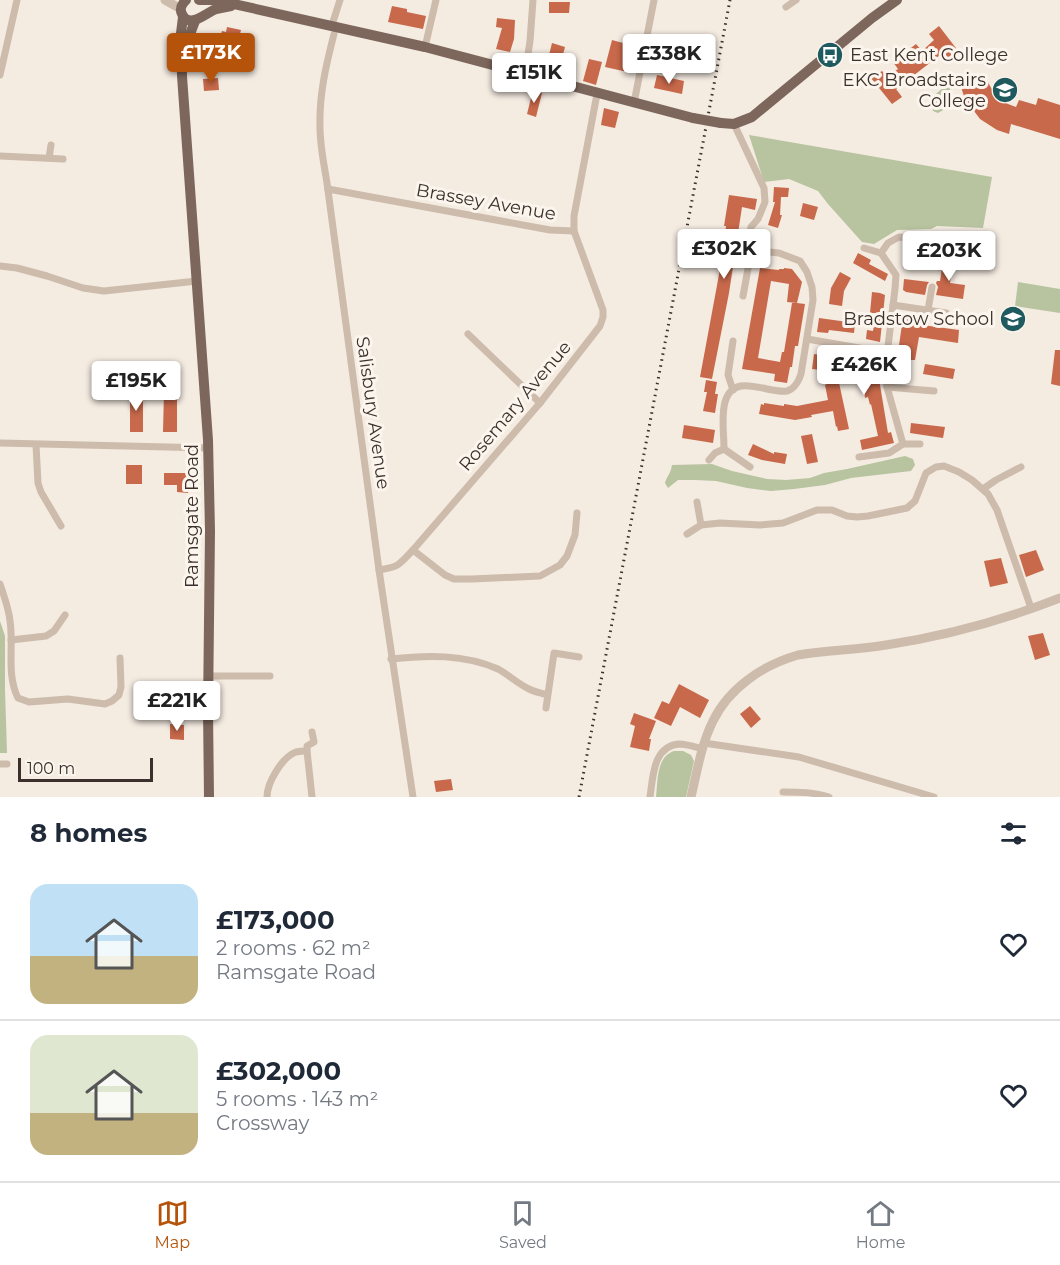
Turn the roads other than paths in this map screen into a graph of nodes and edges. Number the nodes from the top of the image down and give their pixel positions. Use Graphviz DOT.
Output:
graph roads {
  1 [pos="17,0"];
  2 [pos="165,0"];
  3 [pos="199,0"];
  4 [pos="340,0"];
  5 [pos="436,0"];
  6 [pos="532,0"];
  7 [pos="654,0"];
  8 [pos="796,0"];
  9 [pos="897,0"];
  10 [pos="235,5"];
  11 [pos="786,7"];
  12 [pos="183,9"];
  13 [pos="198,18"];
  14 [pos="333,30"];
  15 [pos="425,47"];
  16 [pos="182,56"];
  17 [pos="525,74"];
  18 [pos="0,75"];
  19 [pos="597,94"];
  20 [pos="634,103"];
  21 [pos="734,124"];
  22 [pos="51,145"];
  23 [pos="0,156"];
  24 [pos="49,158"];
  25 [pos="63,159"];
  26 [pos="328,189"];
  27 [pos="574,231"];
  28 [pos="752,247"];
  29 [pos="864,248"];
  30 [pos="934,249"];
  31 [pos="880,253"];
  32 [pos="0,266"];
  33 [pos="197,281"];
  34 [pos="932,287"];
  35 [pos="743,296"];
  36 [pos="893,305"];
  37 [pos="928,310"];
  38 [pos="946,313"];
  39 [pos="468,334"];
  40 [pos="807,339"];
  41 [pos="733,341"];
  42 [pos="888,352"];
  43 [pos="887,387"];
  44 [pos="733,390"];
  45 [pos="934,391"];
  46 [pos="540,403"];
  47 [pos="0,443"];
  48 [pos="903,444"];
  49 [pos="920,444"];
  50 [pos="36,445"];
  51 [pos="209,448"];
  52 [pos="724,448"];
  53 [pos="859,458"];
  54 [pos="709,460"];
  55 [pos="750,467"];
  56 [pos="1021,467"];
  57 [pos="983,489"];
  58 [pos="697,502"];
  59 [pos="577,513"];
  60 [pos="700,525"];
  61 [pos="61,526"];
  62 [pos="687,534"];
  63 [pos="413,550"];
  64 [pos="379,570"];
  65 [pos="0,584"];
  66 [pos="1060,597"];
  67 [pos="1031,608"];
  68 [pos="65,615"];
  69 [pos="11,640"];
  70 [pos="579,657"];
  71 [pos="120,658"];
  72 [pos="391,659"];
  73 [pos="209,676"];
  74 [pos="271,676"];
  75 [pos="547,695"];
  76 [pos="546,708"];
  77 [pos="312,732"];
  78 [pos="703,746"];
  79 [pos="307,751"];
  80 [pos="904,787"];
  81 [pos="783,792"];
  82 [pos="209,797"];
  83 [pos="267,797"];
  84 [pos="312,797"];
  85 [pos="412,797"];
  86 [pos="650,797"];
  87 [pos="691,797"];
  88 [pos="830,797"];
  89 [pos="901,797"];
  90 [pos="934,797"];
  1 -- 18 [label="street"];
  2 -- 12 [label="street"];
  3 -- 10 [label="main road"];
  3 -- 13 [label="main road"];
  4 -- 14 [label="street, Salisbury Avenue"];
  5 -- 15 [label="street"];
  6 -- 17 [label="street"];
  7 -- 20 [label="street"];
  8 -- 11 [label="street"];
  9 -- 21 [label="main road"];
  10 -- 13 [label="main road"];
  10 -- 14 [label="main road"];
  12 -- 13 [label="main road"];
  12 -- 16 [label="main road, Ramsgate Road"];
  13 -- 16 [label="main road, Ramsgate Road"];
  14 -- 15 [label="main road"];
  14 -- 26 [label="street, Salisbury Avenue"];
  15 -- 17 [label="main road"];
  16 -- 33 [label="main road, Ramsgate Road"];
  17 -- 19 [label="main road"];
  19 -- 20 [label="main road"];
  19 -- 27 [label="street, Brassey Avenue"];
  20 -- 21 [label="main road, bridge"];
  21 -- 28 [label="street"];
  22 -- 24 [label="street"];
  23 -- 24 [label="street"];
  24 -- 25 [label="street"];
  26 -- 27 [label="street, Brassey Avenue"];
  26 -- 64 [label="street, Salisbury Avenue"];
  27 -- 46 [label="street, Rosemary Avenue"];
  28 -- 35 [label="street"];
  28 -- 40 [label="street"];
  29 -- 31 [label="street"];
  30 -- 31 [label="street"];
  31 -- 36 [label="street"];
  32 -- 33 [label="street"];
  33 -- 51 [label="main road, Ramsgate Road"];
  34 -- 37 [label="street"];
  36 -- 37 [label="street"];
  36 -- 42 [label="street"];
  37 -- 38 [label="street"];
  39 -- 46 [label="street"];
  40 -- 42 [label="street"];
  40 -- 44 [label="street"];
  41 -- 44 [label="street"];
  42 -- 43 [label="street"];
  43 -- 45 [label="street"];
  43 -- 48 [label="street"];
  44 -- 52 [label="street"];
  46 -- 63 [label="street, Rosemary Avenue"];
  47 -- 50 [label="street"];
  48 -- 49 [label="street"];
  48 -- 53 [label="street"];
  50 -- 51 [label="street"];
  50 -- 61 [label="street"];
  51 -- 73 [label="main road, Ramsgate Road"];
  52 -- 54 [label="street"];
  52 -- 55 [label="street"];
  56 -- 57 [label="street"];
  57 -- 60 [label="street"];
  57 -- 67 [label="street"];
  58 -- 60 [label="street"];
  59 -- 63 [label="street"];
  60 -- 62 [label="street"];
  63 -- 64 [label="street, Rosemary Avenue"];
  64 -- 72 [label="street, Salisbury Avenue"];
  65 -- 69 [label="street"];
  66 -- 67 [label="street"];
  67 -- 78 [label="street"];
  68 -- 69 [label="street"];
  69 -- 71 [label="street"];
  70 -- 75 [label="street"];
  72 -- 75 [label="street"];
  72 -- 85 [label="street, Salisbury Avenue"];
  73 -- 74 [label="street"];
  73 -- 82 [label="main road, Ramsgate Road"];
  75 -- 76 [label="street"];
  77 -- 79 [label="street"];
  78 -- 80 [label="street"];
  78 -- 86 [label="street"];
  78 -- 87 [label="street"];
  79 -- 83 [label="street"];
  79 -- 84 [label="street"];
  80 -- 89 [label="street"];
  80 -- 90 [label="street"];
  81 -- 88 [label="street"];
}
